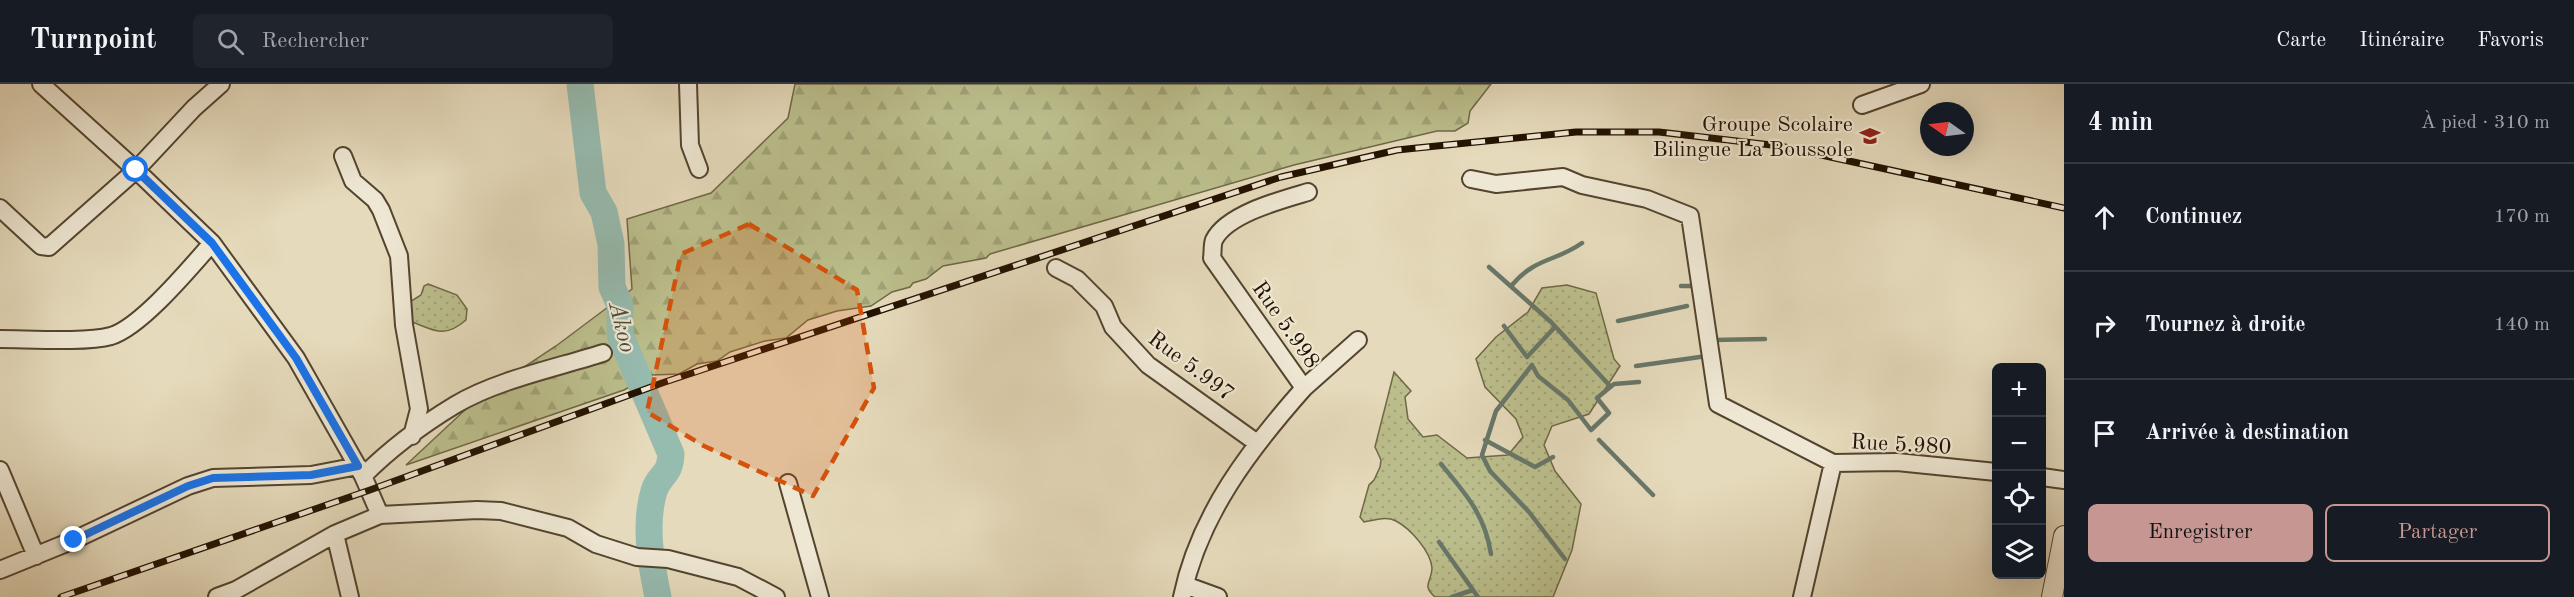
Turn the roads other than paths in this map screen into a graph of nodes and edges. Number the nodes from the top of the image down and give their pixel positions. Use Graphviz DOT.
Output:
graph roads {
  1 [pos="41,84"];
  2 [pos="221,84"];
  3 [pos="688,84"];
  4 [pos="1921,84"];
  5 [pos="1862,105"];
  6 [pos="343,156"];
  7 [pos="699,169"];
  8 [pos="136,170"];
  9 [pos="1471,179"];
  10 [pos="1308,192"];
  11 [pos="0,208"];
  12 [pos="212,243"];
  13 [pos="1056,268"];
  14 [pos="0,339"];
  15 [pos="1358,340"];
  16 [pos="603,353"];
  17 [pos="1304,388"];
  18 [pos="412,436"];
  19 [pos="1257,443"];
  20 [pos="1833,463"];
  21 [pos="0,470"];
  22 [pos="361,471"];
  23 [pos="1992,472"];
  24 [pos="2046,478"];
  25 [pos="2064,480"];
  26 [pos="788,483"];
  27 [pos="380,515"];
  28 [pos="335,534"];
  29 [pos="2064,536"];
  30 [pos="36,556"];
  31 [pos="0,570"];
  32 [pos="1184,591"];
  33 [pos="237,593"];
  34 [pos="218,597"];
  35 [pos="350,597"];
  36 [pos="776,597"];
  37 [pos="820,597"];
  38 [pos="1218,597"];
  39 [pos="1802,597"];
  40 [pos="2052,597"];
  1 -- 8 [label="street"];
  2 -- 8 [label="street"];
  3 -- 7 [label="street"];
  4 -- 5 [label="street"];
  6 -- 18 [label="street"];
  8 -- 11 [label="street"];
  8 -- 12 [label="street"];
  9 -- 20 [label="street"];
  10 -- 17 [label="street, Rue 5.998"];
  12 -- 14 [label="street"];
  12 -- 22 [label="street"];
  13 -- 19 [label="street, Rue 5.997"];
  15 -- 17 [label="street"];
  16 -- 18 [label="street"];
  17 -- 19 [label="street, Rue 5.998"];
  18 -- 22 [label="street"];
  19 -- 32 [label="street, Rue 5.998"];
  20 -- 23 [label="street, Rue 5.980"];
  20 -- 39 [label="street, Rue 5.980"];
  21 -- 30 [label="street"];
  22 -- 27 [label="street"];
  22 -- 30 [label="street"];
  24 -- 25 [label="street"];
  26 -- 37 [label="street"];
  27 -- 28 [label="street"];
  27 -- 36 [label="street"];
  28 -- 33 [label="street"];
  28 -- 35 [label="street"];
  29 -- 40 [label="street"];
  30 -- 31 [label="street"];
  32 -- 38 [label="street, Rue 5.998"];
  33 -- 34 [label="street"];
}
